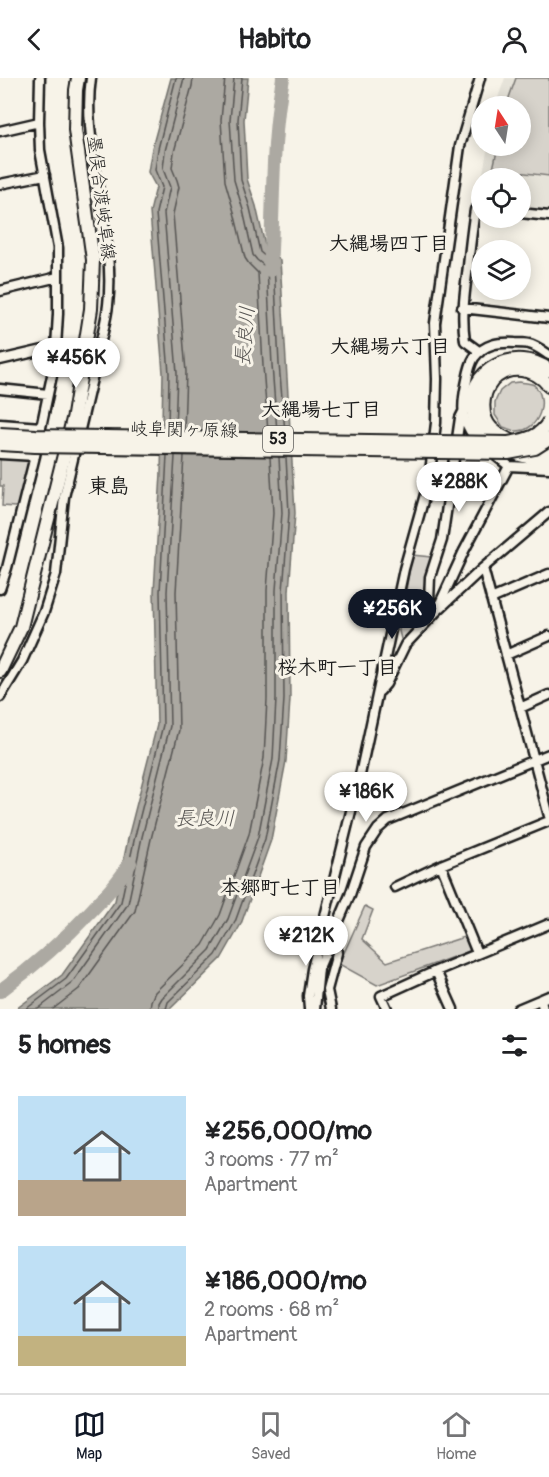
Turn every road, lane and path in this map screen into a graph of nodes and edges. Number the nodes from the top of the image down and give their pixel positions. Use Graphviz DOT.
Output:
graph roads {
  1 [pos="40,78"];
  2 [pos="78,78"];
  3 [pos="91,78"];
  4 [pos="480,78"];
  5 [pos="39,122"];
  6 [pos="0,130"];
  7 [pos="45,175"];
  8 [pos="0,184"];
  9 [pos="531,214"];
  10 [pos="549,216"];
  11 [pos="472,228"];
  12 [pos="58,277"];
  13 [pos="0,291"];
  14 [pos="462,308"];
  15 [pos="549,318"];
  16 [pos="56,347"];
  17 [pos="480,352"];
  18 [pos="549,355"];
  19 [pos="0,360"];
  20 [pos="536,368"];
  21 [pos="549,370"];
  22 [pos="549,386"];
  23 [pos="0,388"];
  24 [pos="48,394"];
  25 [pos="463,412"];
  26 [pos="549,422"];
  27 [pos="0,424"];
  28 [pos="41,427"];
  29 [pos="0,434"];
  30 [pos="549,440"];
  31 [pos="0,444"];
  32 [pos="549,451"];
  33 [pos="0,454"];
  34 [pos="34,456"];
  35 [pos="549,462"];
  36 [pos="509,466"];
  37 [pos="549,468"];
  38 [pos="549,512"];
  39 [pos="483,568"];
  40 [pos="549,574"];
  41 [pos="0,589"];
  42 [pos="491,599"];
  43 [pos="436,612"];
  44 [pos="549,636"];
  45 [pos="506,655"];
  46 [pos="0,671"];
  47 [pos="378,693"];
  48 [pos="549,695"];
  49 [pos="0,697"];
  50 [pos="520,708"];
  51 [pos="549,754"];
  52 [pos="534,761"];
  53 [pos="549,818"];
  54 [pos="441,865"];
  55 [pos="396,886"];
  56 [pos="549,924"];
  57 [pos="333,933"];
  58 [pos="477,953"];
  59 [pos="435,970"];
  60 [pos="545,998"];
  61 [pos="309,1009"];
  62 [pos="315,1009"];
  63 [pos="332,1009"];
  64 [pos="387,1009"];
  65 [pos="453,1009"];
  66 [pos="518,1009"];
  67 [pos="543,1009"];
  1 -- 5 [label="street"];
  2 -- 46 [label="main road, 墨俣合渡岐阜線"];
  3 -- 49 [label="street"];
  4 -- 47 [label="street"];
  5 -- 6 [label="street"];
  5 -- 7 [label="street"];
  7 -- 8 [label="street"];
  7 -- 12 [label="street"];
  9 -- 10 [label="street"];
  11 -- 14 [label="street"];
  12 -- 13 [label="street"];
  12 -- 16 [label="street"];
  14 -- 15 [label="street"];
  14 -- 17 [label="street"];
  16 -- 19 [label="street"];
  16 -- 24 [label="street"];
  17 -- 18 [label="street"];
  17 -- 25 [label="street"];
  20 -- 21 [label="main road"];
  20 -- 22 [label="main road"];
  20 -- 32 [label="main road"];
  20 -- 35 [label="main road"];
  23 -- 24 [label="street"];
  24 -- 28 [label="street"];
  25 -- 36 [label="street"];
  25 -- 43 [label="street"];
  26 -- 29 [label="main road, 岐阜関ヶ原線 / 53, bridge"];
  27 -- 28 [label="street"];
  28 -- 34 [label="street"];
  30 -- 31 [label="main road, 岐阜関ヶ原線 / 53, bridge"];
  33 -- 34 [label="street"];
  34 -- 41 [label="street"];
  36 -- 37 [label="street"];
  36 -- 43 [label="street"];
  38 -- 39 [label="street"];
  39 -- 42 [label="street"];
  39 -- 43 [label="street"];
  40 -- 42 [label="street"];
  42 -- 45 [label="street"];
  43 -- 47 [label="street"];
  44 -- 45 [label="street"];
  45 -- 50 [label="street"];
  47 -- 61 [label="street"];
  48 -- 50 [label="street"];
  50 -- 52 [label="street"];
  51 -- 52 [label="street"];
  52 -- 53 [label="street"];
  52 -- 57 [label="street"];
  53 -- 54 [label="street"];
  54 -- 55 [label="street"];
  54 -- 58 [label="street"];
  56 -- 58 [label="street"];
  57 -- 62 [label="street"];
  57 -- 63 [label="street"];
  58 -- 59 [label="street"];
  59 -- 64 [label="street"];
  59 -- 65 [label="street"];
  60 -- 66 [label="street"];
  60 -- 67 [label="street"];
}
